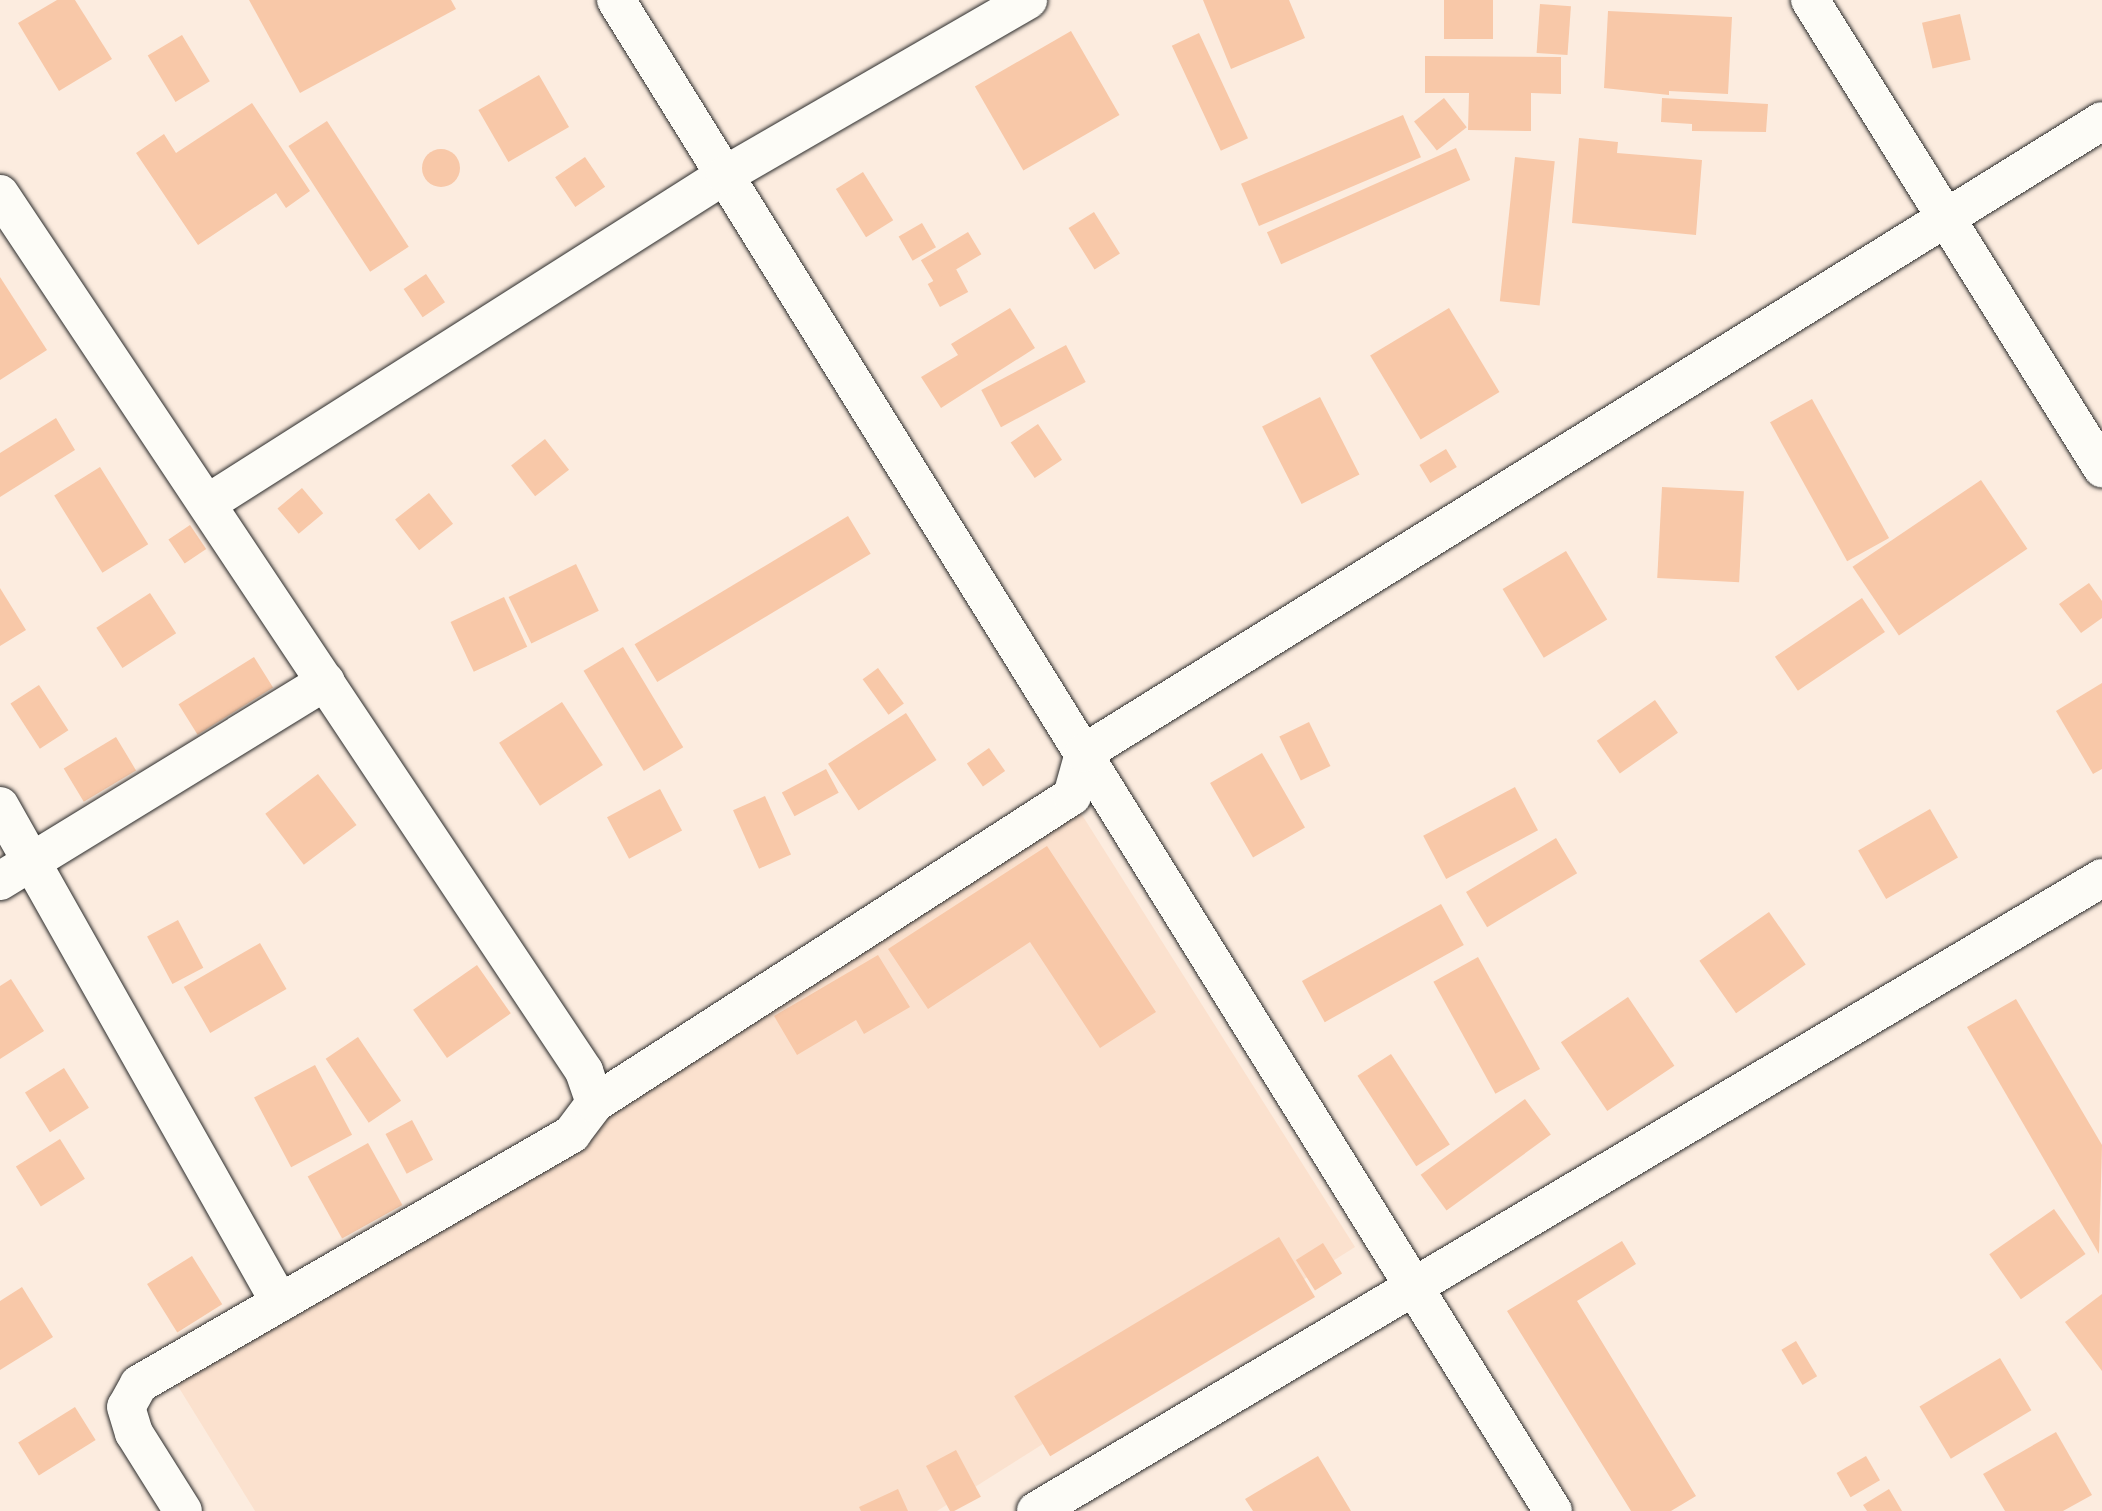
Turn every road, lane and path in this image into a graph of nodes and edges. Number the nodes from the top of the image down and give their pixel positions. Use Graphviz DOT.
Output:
graph roads {
  1 [pos="616,0"];
  2 [pos="1028,0"];
  3 [pos="1810,0"];
  4 [pos="2102,121"];
  5 [pos="724,175"];
  6 [pos="0,194"];
  7 [pos="1947,219"];
  8 [pos="2102,468"];
  9 [pos="208,503"];
  10 [pos="326,681"];
  11 [pos="1084,753"];
  12 [pos="0,806"];
  13 [pos="34,861"];
  14 [pos="2102,878"];
  15 [pos="0,881"];
  16 [pos="595,1103"];
  17 [pos="1414,1286"];
  18 [pos="280,1303"];
  19 [pos="183,1511"];
  20 [pos="1036,1511"];
  21 [pos="1553,1511"];
  1 -- 5 [label="street"];
  2 -- 5 [label="street"];
  3 -- 7 [label="street"];
  4 -- 7 [label="street"];
  5 -- 9 [label="street"];
  5 -- 11 [label="street"];
  6 -- 9 [label="street"];
  7 -- 8 [label="street"];
  7 -- 11 [label="street"];
  9 -- 10 [label="street"];
  10 -- 13 [label="street"];
  10 -- 16 [label="street"];
  11 -- 16 [label="street"];
  11 -- 17 [label="street"];
  12 -- 13 [label="street"];
  13 -- 15 [label="street"];
  13 -- 18 [label="street"];
  14 -- 17 [label="street"];
  16 -- 18 [label="street"];
  17 -- 20 [label="street"];
  17 -- 21 [label="street"];
  18 -- 19 [label="street"];
}
